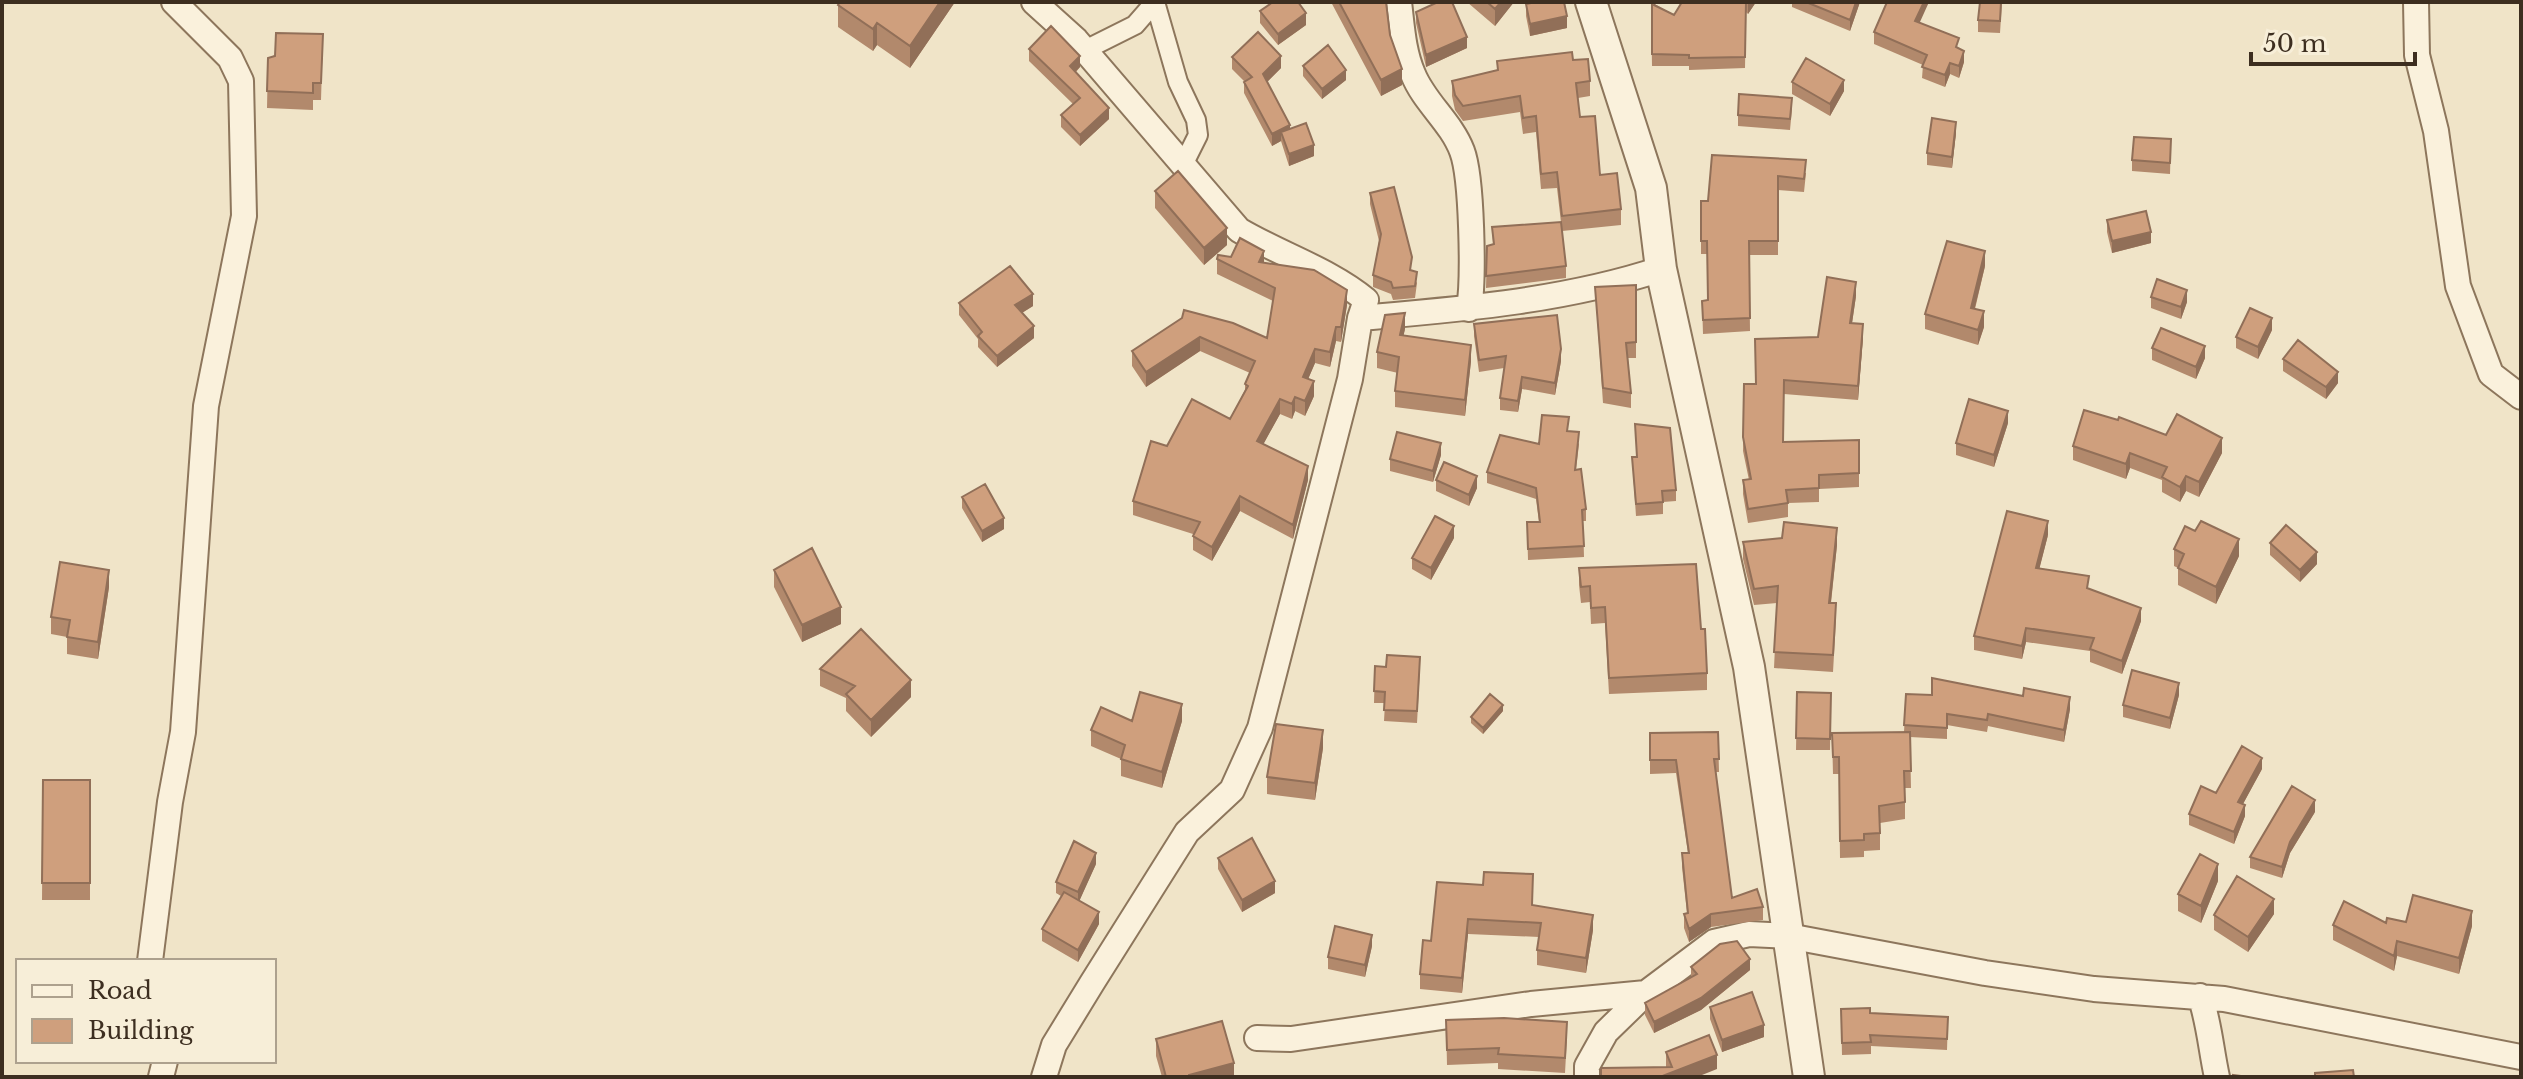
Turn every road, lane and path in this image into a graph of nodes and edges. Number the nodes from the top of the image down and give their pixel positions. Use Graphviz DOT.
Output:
graph roads {
  1 [pos="174,2"];
  2 [pos="1034,2"];
  3 [pos="1155,2"];
  4 [pos="1399,2"];
  5 [pos="1591,2"];
  6 [pos="2416,2"];
  7 [pos="1085,50"];
  8 [pos="1183,165"];
  9 [pos="1661,269"];
  10 [pos="1469,309"];
  11 [pos="1360,318"];
  12 [pos="2521,397"];
  13 [pos="1788,936"];
  14 [pos="150,959"];
  15 [pos="1646,993"];
  16 [pos="2200,996"];
  17 [pos="1257,1038"];
  18 [pos="2521,1057"];
  19 [pos="1044,1077"];
  20 [pos="1587,1077"];
  21 [pos="1809,1077"];
  22 [pos="2217,1077"];
  1 -- 14 [label="street"];
  2 -- 7 [label="street"];
  3 -- 7 [label="street"];
  3 -- 8 [label="street"];
  4 -- 10 [label="street"];
  5 -- 9 [label="street"];
  6 -- 12 [label="street"];
  7 -- 8 [label="street"];
  8 -- 11 [label="street"];
  9 -- 10 [label="street"];
  9 -- 13 [label="street"];
  10 -- 11 [label="street"];
  11 -- 19 [label="street"];
  13 -- 15 [label="street"];
  13 -- 16 [label="street"];
  13 -- 21 [label="street"];
  15 -- 17 [label="street"];
  15 -- 20 [label="street"];
  16 -- 18 [label="street"];
  16 -- 22 [label="street"];
}
